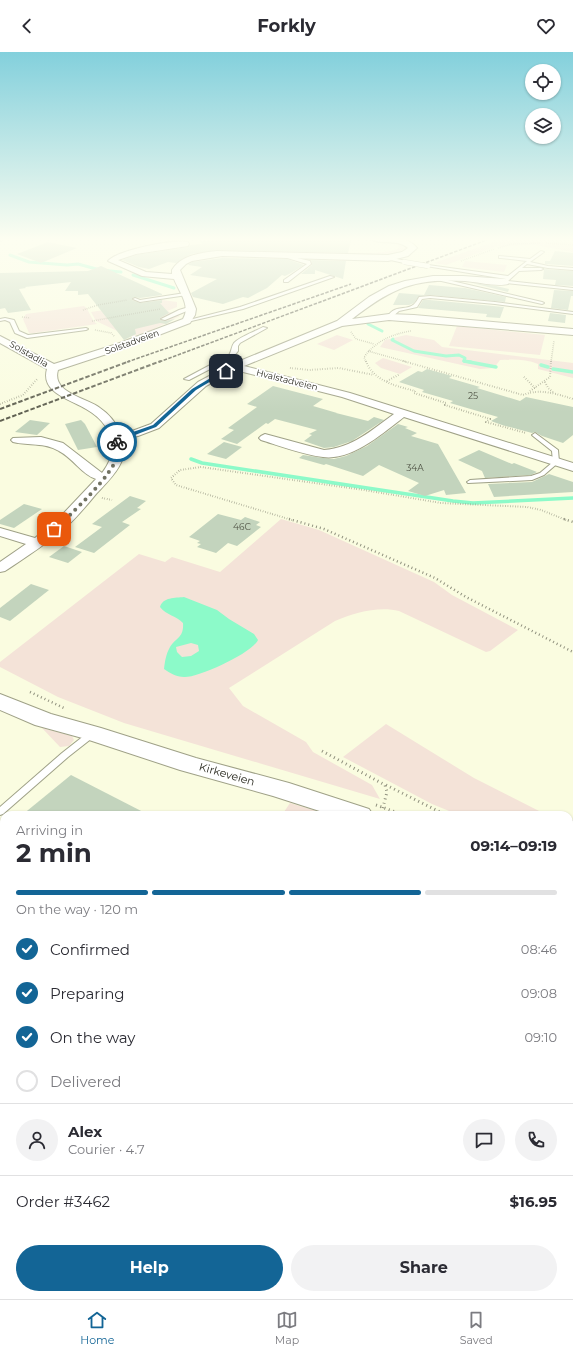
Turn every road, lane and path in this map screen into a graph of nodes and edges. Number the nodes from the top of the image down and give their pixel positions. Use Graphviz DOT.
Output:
graph roads {
  1 [pos="171,296"];
  2 [pos="186,296"];
  3 [pos="275,296"];
  4 [pos="377,296"];
  5 [pos="513,296"];
  6 [pos="135,299"];
  7 [pos="542,303"];
  8 [pos="192,307"];
  9 [pos="83,310"];
  10 [pos="573,313"];
  11 [pos="117,316"];
  12 [pos="389,317"];
  13 [pos="163,319"];
  14 [pos="0,320"];
  15 [pos="92,321"];
  16 [pos="187,321"];
  17 [pos="340,323"];
  18 [pos="265,328"];
  19 [pos="86,329"];
  20 [pos="414,331"];
  21 [pos="556,331"];
  22 [pos="573,332"];
  23 [pos="0,339"];
  24 [pos="117,339"];
  25 [pos="374,344"];
  26 [pos="368,351"];
  27 [pos="234,367"];
  28 [pos="53,368"];
  29 [pos="289,368"];
  30 [pos="400,374"];
  31 [pos="374,375"];
  32 [pos="524,377"];
  33 [pos="187,379"];
  34 [pos="386,382"];
  35 [pos="545,382"];
  36 [pos="535,388"];
  37 [pos="530,391"];
  38 [pos="555,394"];
  39 [pos="573,399"];
  40 [pos="0,404"];
  41 [pos="402,413"];
  42 [pos="535,435"];
  43 [pos="117,436"];
  44 [pos="264,438"];
  45 [pos="17,440"];
  46 [pos="556,462"];
  47 [pos="573,467"];
  48 [pos="104,478"];
  49 [pos="470,482"];
  50 [pos="573,522"];
  51 [pos="0,532"];
  52 [pos="37,543"];
  53 [pos="0,568"];
  54 [pos="573,652"];
  55 [pos="0,690"];
  56 [pos="0,701"];
  57 [pos="93,733"];
  58 [pos="322,751"];
  59 [pos="385,785"];
  60 [pos="1,811"];
  61 [pos="348,811"];
  62 [pos="382,811"];
  63 [pos="438,811"];
  1 -- 6 [label="lane"];
  2 -- 8 [label="street"];
  3 -- 16 [label="lane"];
  4 -- 17 [label="street"];
  5 -- 7 [label="lane"];
  6 -- 9 [label="path"];
  8 -- 13 [label="lane"];
  8 -- 16 [label="street"];
  10 -- 12 [label="lane"];
  11 -- 15 [label="path"];
  12 -- 17 [label="street"];
  12 -- 21 [label="street"];
  14 -- 19 [label="lane"];
  16 -- 28 [label="street, Solstadveien"];
  17 -- 25 [label="path"];
  17 -- 27 [label="street"];
  18 -- 33 [label="lane"];
  19 -- 24 [label="path"];
  20 -- 25 [label="path"];
  21 -- 22 [label="street"];
  21 -- 35 [label="path"];
  23 -- 28 [label="street, Solstadlia"];
  25 -- 26 [label="path"];
  26 -- 31 [label="path"];
  26 -- 37 [label="path"];
  27 -- 41 [label="street, Hvalstadveien"];
  27 -- 43 [label="street"];
  28 -- 40 [label="path"];
  28 -- 43 [label="street, Solstadlia"];
  29 -- 31 [label="path"];
  30 -- 34 [label="path"];
  31 -- 34 [label="path"];
  32 -- 36 [label="path"];
  34 -- 42 [label="path"];
  35 -- 36 [label="path"];
  35 -- 38 [label="path"];
  36 -- 37 [label="path"];
  37 -- 38 [label="path"];
  38 -- 39 [label="path"];
  41 -- 44 [label="street"];
  41 -- 46 [label="street, Hvalstadveien"];
  42 -- 46 [label="lane"];
  43 -- 48 [label="street"];
  45 -- 48 [label="street"];
  46 -- 47 [label="street, Hvalstadveien"];
  46 -- 49 [label="lane"];
  48 -- 52 [label="street"];
  50 -- 54 [label="path"];
  51 -- 52 [label="street"];
  52 -- 53 [label="street"];
  55 -- 57 [label="main road, Kirkeveien"];
  56 -- 57 [label="main road, Kirkeveien"];
  57 -- 60 [label="lane"];
  57 -- 61 [label="main road, Kirkeveien"];
  58 -- 59 [label="path"];
  59 -- 62 [label="path"];
  59 -- 63 [label="path"];
}
